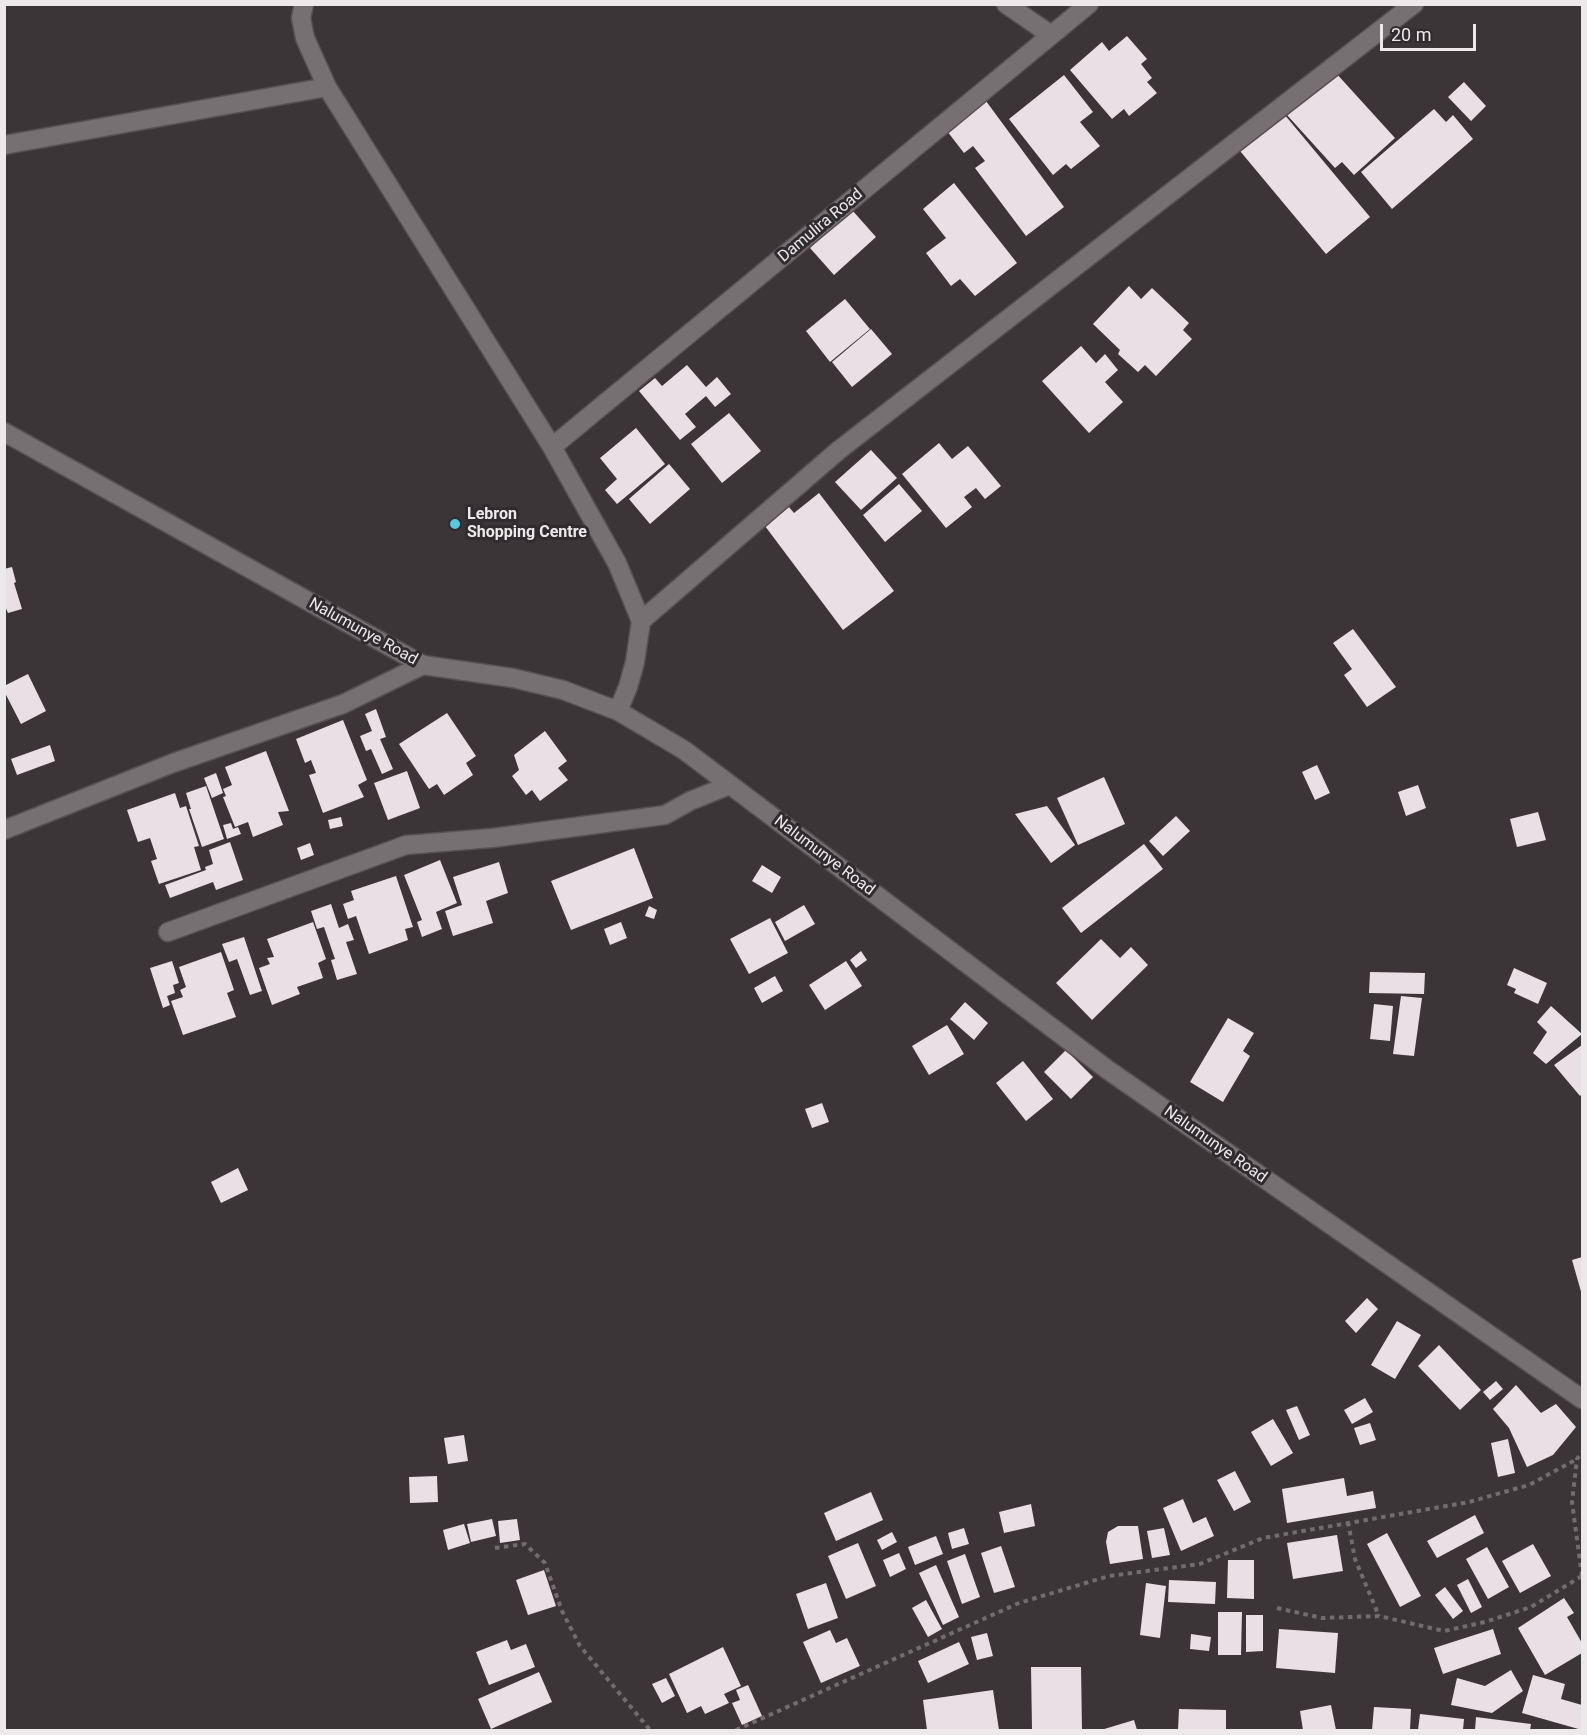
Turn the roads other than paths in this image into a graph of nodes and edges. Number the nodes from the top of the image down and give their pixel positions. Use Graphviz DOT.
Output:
graph roads {
  1 [pos="304,4"];
  2 [pos="1006,4"];
  3 [pos="1089,4"];
  4 [pos="1414,4"];
  5 [pos="1051,35"];
  6 [pos="327,87"];
  7 [pos="4,146"];
  8 [pos="4,432"];
  9 [pos="552,447"];
  10 [pos="641,621"];
  11 [pos="423,665"];
  12 [pos="618,711"];
  13 [pos="730,786"];
  14 [pos="4,830"];
  15 [pos="168,932"];
  16 [pos="1582,1399"];
  1 -- 6 [label="street"];
  2 -- 5 [label="street"];
  3 -- 5 [label="street, Damulira Road"];
  4 -- 10 [label="street"];
  5 -- 9 [label="street, Damulira Road"];
  6 -- 7 [label="street"];
  6 -- 9 [label="street"];
  8 -- 11 [label="street, Nalumunye Road"];
  9 -- 10 [label="street"];
  10 -- 12 [label="street"];
  11 -- 12 [label="street, Nalumunye Road"];
  11 -- 14 [label="street"];
  12 -- 13 [label="street, Nalumunye Road"];
  13 -- 15 [label="street"];
  13 -- 16 [label="street, Nalumunye Road"];
}
